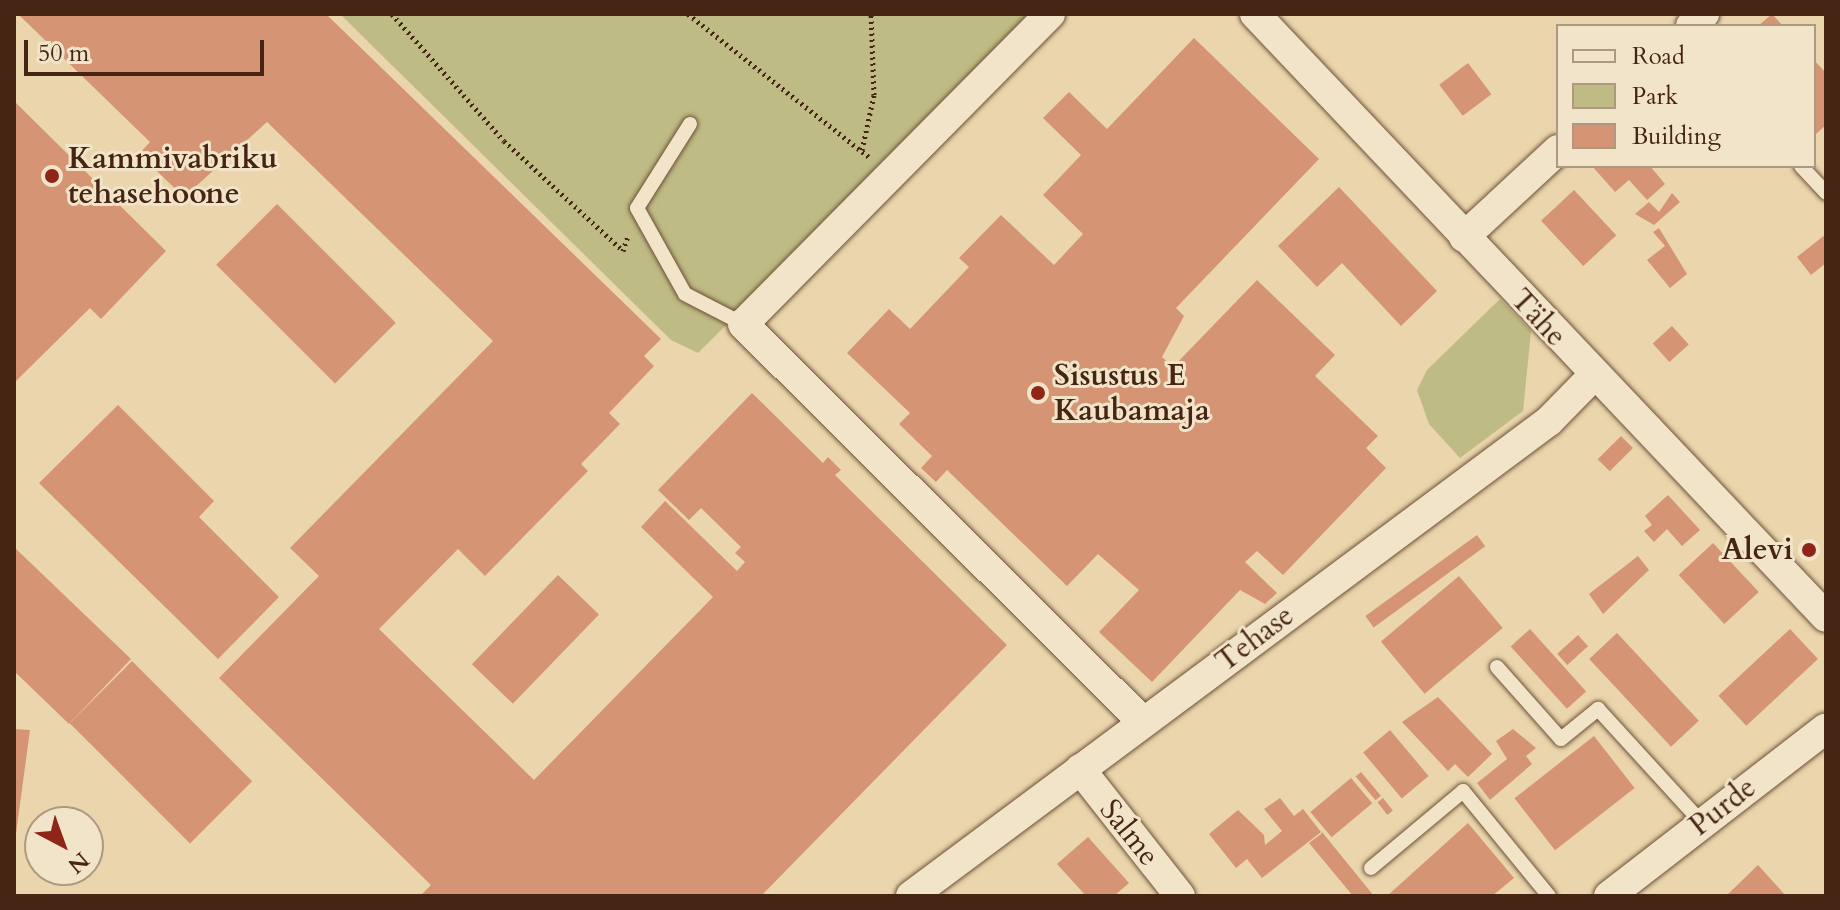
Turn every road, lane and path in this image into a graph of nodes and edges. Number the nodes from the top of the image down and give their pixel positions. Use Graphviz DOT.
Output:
graph roads {
  1 [pos="392,14"];
  2 [pos="688,14"];
  3 [pos="871,14"];
  4 [pos="1050,14"];
  5 [pos="1255,14"];
  6 [pos="690,124"];
  7 [pos="1556,152"];
  8 [pos="1803,168"];
  9 [pos="1826,193"];
  10 [pos="637,208"];
  11 [pos="1464,237"];
  12 [pos="743,324"];
  13 [pos="1593,376"];
  14 [pos="1826,617"];
  15 [pos="1497,667"];
  16 [pos="1143,722"];
  17 [pos="1826,728"];
  18 [pos="1080,769"];
  19 [pos="1702,823"];
  20 [pos="1371,868"];
  21 [pos="1620,893"];
  22 [pos="911,896"];
  23 [pos="1180,896"];
  24 [pos="1549,896"];
  1 -- 10 [label="path"];
  2 -- 3 [label="path"];
  4 -- 12 [label="street"];
  5 -- 11 [label="street, Tähe"];
  6 -- 10 [label="lane"];
  7 -- 11 [label="street"];
  8 -- 9 [label="lane"];
  10 -- 12 [label="lane"];
  11 -- 13 [label="street, Tähe"];
  12 -- 16 [label="street"];
  13 -- 14 [label="street, Tähe"];
  13 -- 16 [label="street, Tehase"];
  15 -- 19 [label="lane"];
  16 -- 18 [label="street, Tehase"];
  17 -- 19 [label="street, Purde"];
  18 -- 22 [label="street, Tehase"];
  18 -- 23 [label="street, Salme"];
  19 -- 21 [label="street, Purde"];
  20 -- 24 [label="lane"];
}
